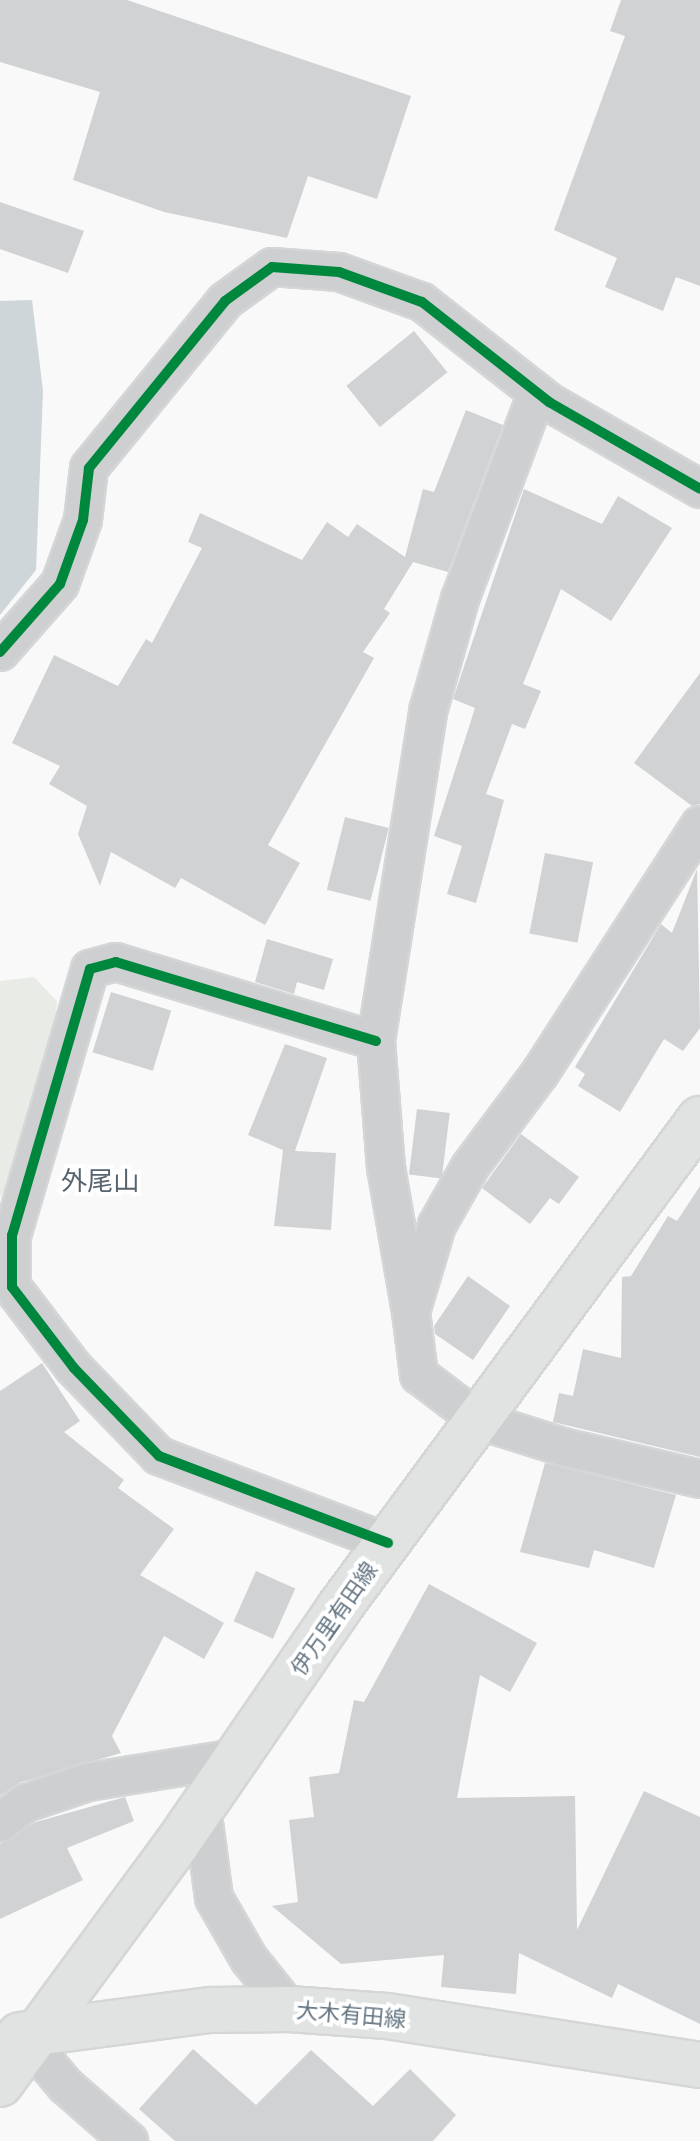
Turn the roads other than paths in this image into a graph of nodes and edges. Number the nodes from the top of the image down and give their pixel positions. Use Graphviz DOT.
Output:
graph roads {
  1 [pos="537,393"];
  2 [pos="700,489"];
  3 [pos="0,652"];
  4 [pos="700,825"];
  5 [pos="376,1041"];
  6 [pos="700,1119"];
  7 [pos="411,1312"];
  8 [pos="478,1420"];
  9 [pos="700,1479"];
  10 [pos="388,1543"];
  11 [pos="237,1758"];
  12 [pos="202,1808"];
  13 [pos="0,1823"];
  14 [pos="289,2009"];
  15 [pos="19,2035"];
  16 [pos="700,2065"];
  17 [pos="0,2084"];
  18 [pos="129,2141"];
  1 -- 2 [label="street"];
  1 -- 3 [label="street"];
  1 -- 5 [label="street"];
  4 -- 7 [label="street"];
  5 -- 7 [label="street"];
  5 -- 10 [label="street"];
  6 -- 8 [label="main road, 伊万里有田線"];
  7 -- 8 [label="street"];
  8 -- 9 [label="street"];
  8 -- 10 [label="main road, 伊万里有田線"];
  10 -- 11 [label="main road, 伊万里有田線"];
  11 -- 12 [label="main road, 伊万里有田線"];
  11 -- 13 [label="street"];
  12 -- 14 [label="street"];
  12 -- 15 [label="main road, 伊万里有田線"];
  14 -- 15 [label="main road, 大木有田線"];
  14 -- 16 [label="main road, 大木有田線"];
  15 -- 17 [label="main road, 伊万里有田線"];
  15 -- 18 [label="street"];
}
